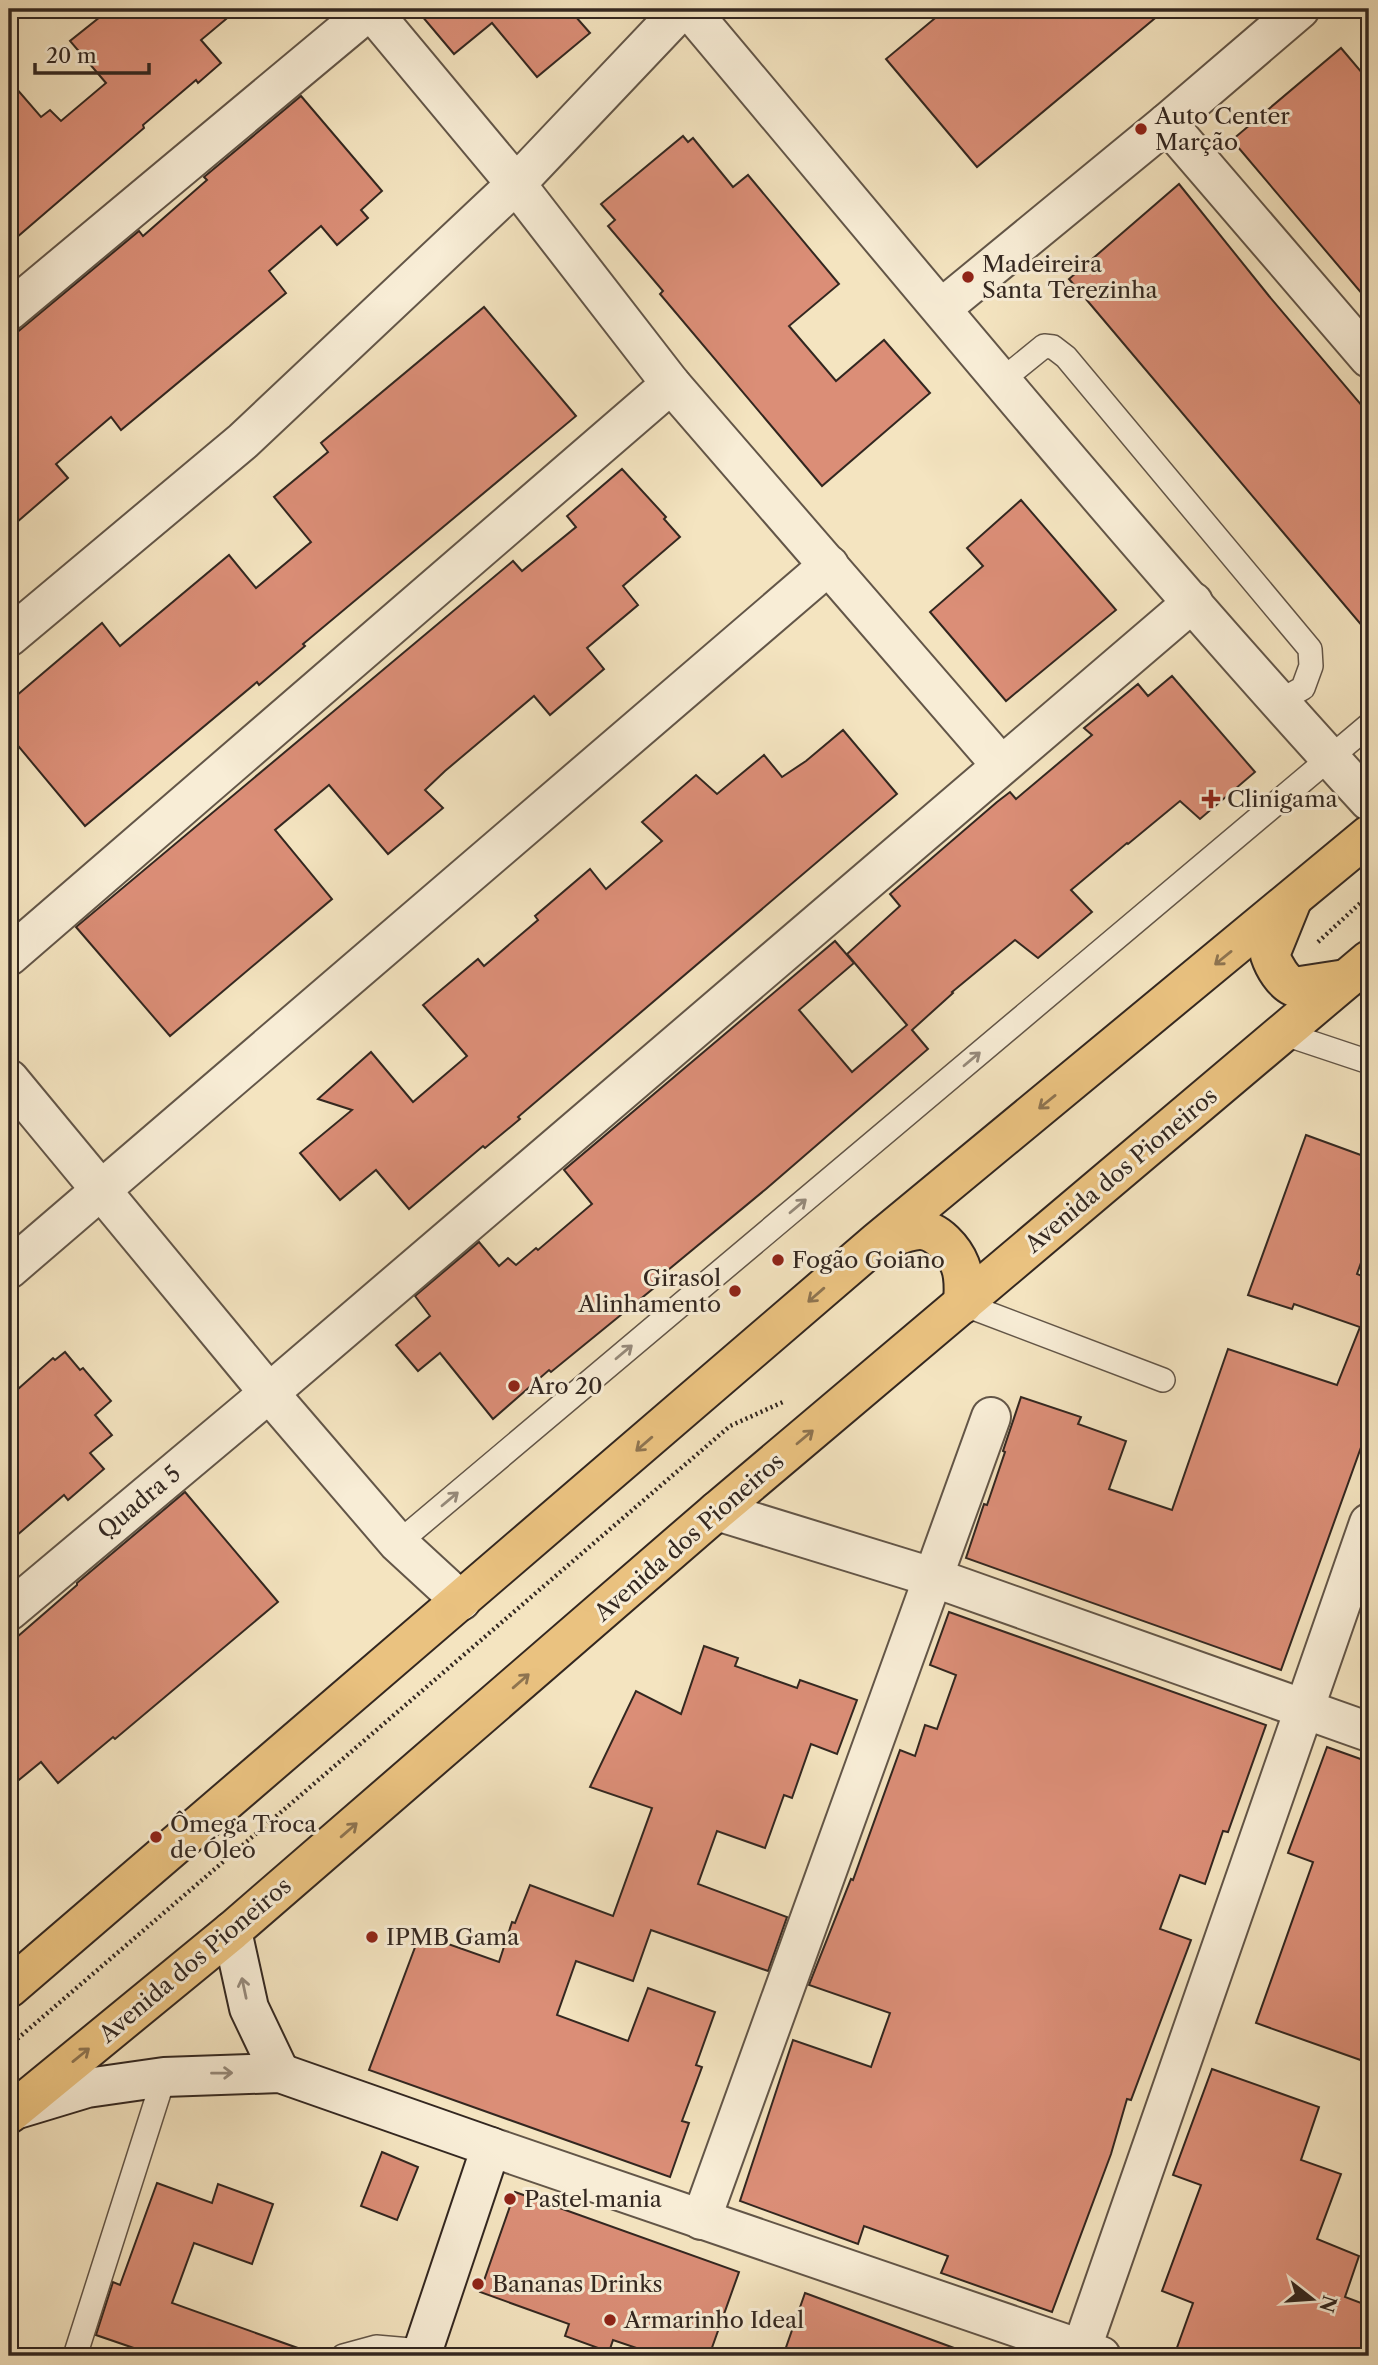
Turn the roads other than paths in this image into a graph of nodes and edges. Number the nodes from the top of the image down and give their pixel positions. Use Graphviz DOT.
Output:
graph roads {
  1 [pos="371,9"];
  2 [pos="682,9"];
  3 [pos="689,9"];
  4 [pos="1300,9"];
  5 [pos="1167,123"];
  6 [pos="516,184"];
  7 [pos="942,308"];
  8 [pos="9,312"];
  9 [pos="1369,358"];
  10 [pos="1001,381"];
  11 [pos="671,384"];
  12 [pos="829,565"];
  13 [pos="1193,602"];
  14 [pos="9,637"];
  15 [pos="1278,702"];
  16 [pos="1369,725"];
  17 [pos="1330,758"];
  18 [pos="1001,765"];
  19 [pos="1369,801"];
  20 [pos="1369,835"];
  21 [pos="1292,901"];
  22 [pos="9,956"];
  23 [pos="1358,970"];
  24 [pos="1282,1033"];
  25 [pos="1369,1062"];
  26 [pos="9,1079"];
  27 [pos="101,1191"];
  28 [pos="877,1242"];
  29 [pos="9,1269"];
  30 [pos="963,1304"];
  31 [pos="1163,1380"];
  32 [pos="269,1393"];
  33 [pos="991,1417"];
  34 [pos="717,1511"];
  35 [pos="1369,1523"];
  36 [pos="398,1543"];
  37 [pos="935,1578"];
  38 [pos="461,1601"];
  39 [pos="9,1611"];
  40 [pos="1304,1709"];
  41 [pos="1369,1732"];
  42 [pos="232,1931"];
  43 [pos="9,1988"];
  44 [pos="280,2073"];
  45 [pos="164,2077"];
  46 [pos="10,2113"];
  47 [pos="491,2147"];
  48 [pos="701,2220"];
  49 [pos="1087,2354"];
  50 [pos="427,2355"];
  51 [pos="75,2356"];
  52 [pos="343,2356"];
  1 -- 6 [label="street"];
  1 -- 8 [label="street"];
  2 -- 6 [label="street"];
  3 -- 7 [label="street"];
  4 -- 5 [label="street"];
  5 -- 7 [label="street"];
  5 -- 9 [label="street"];
  6 -- 11 [label="street"];
  6 -- 14 [label="street"];
  7 -- 10 [label="street"];
  10 -- 13 [label="street"];
  10 -- 15 [label="lane"];
  11 -- 12 [label="street"];
  11 -- 22 [label="street"];
  12 -- 18 [label="street"];
  12 -- 27 [label="street"];
  13 -- 15 [label="street"];
  13 -- 18 [label="street, Quadra 5"];
  15 -- 17 [label="street"];
  16 -- 17 [label="lane"];
  17 -- 19 [label="street"];
  36 -- 17 [label="lane, one-way"];
  18 -- 32 [label="street, Quadra 5"];
  20 -- 21 [label="main road"];
  21 -- 23 [label="main road"];
  21 -- 28 [label="main road, one-way"];
  23 -- 24 [label="main road, Avenida dos Pioneiros"];
  24 -- 25 [label="lane"];
  24 -- 30 [label="main road, Avenida dos Pioneiros"];
  26 -- 27 [label="street"];
  27 -- 29 [label="street"];
  27 -- 32 [label="street"];
  28 -- 30 [label="main road"];
  28 -- 38 [label="main road, one-way"];
  30 -- 31 [label="lane"];
  34 -- 30 [label="main road, Avenida dos Pioneiros, one-way"];
  32 -- 36 [label="street"];
  32 -- 39 [label="street, Quadra 5"];
  33 -- 37 [label="street"];
  34 -- 37 [label="street"];
  42 -- 34 [label="main road, Avenida dos Pioneiros, one-way"];
  35 -- 40 [label="street"];
  36 -- 38 [label="street"];
  37 -- 40 [label="street"];
  37 -- 48 [label="street"];
  38 -- 43 [label="main road"];
  40 -- 41 [label="street"];
  40 -- 49 [label="street"];
  44 -- 42 [label="street, one-way"];
  46 -- 42 [label="main road, Avenida dos Pioneiros, one-way"];
  45 -- 44 [label="street, one-way"];
  44 -- 47 [label="street"];
  45 -- 46 [label="street"];
  45 -- 51 [label="lane"];
  47 -- 48 [label="street"];
  47 -- 50 [label="street"];
  48 -- 49 [label="street"];
  50 -- 52 [label="lane"];
}
